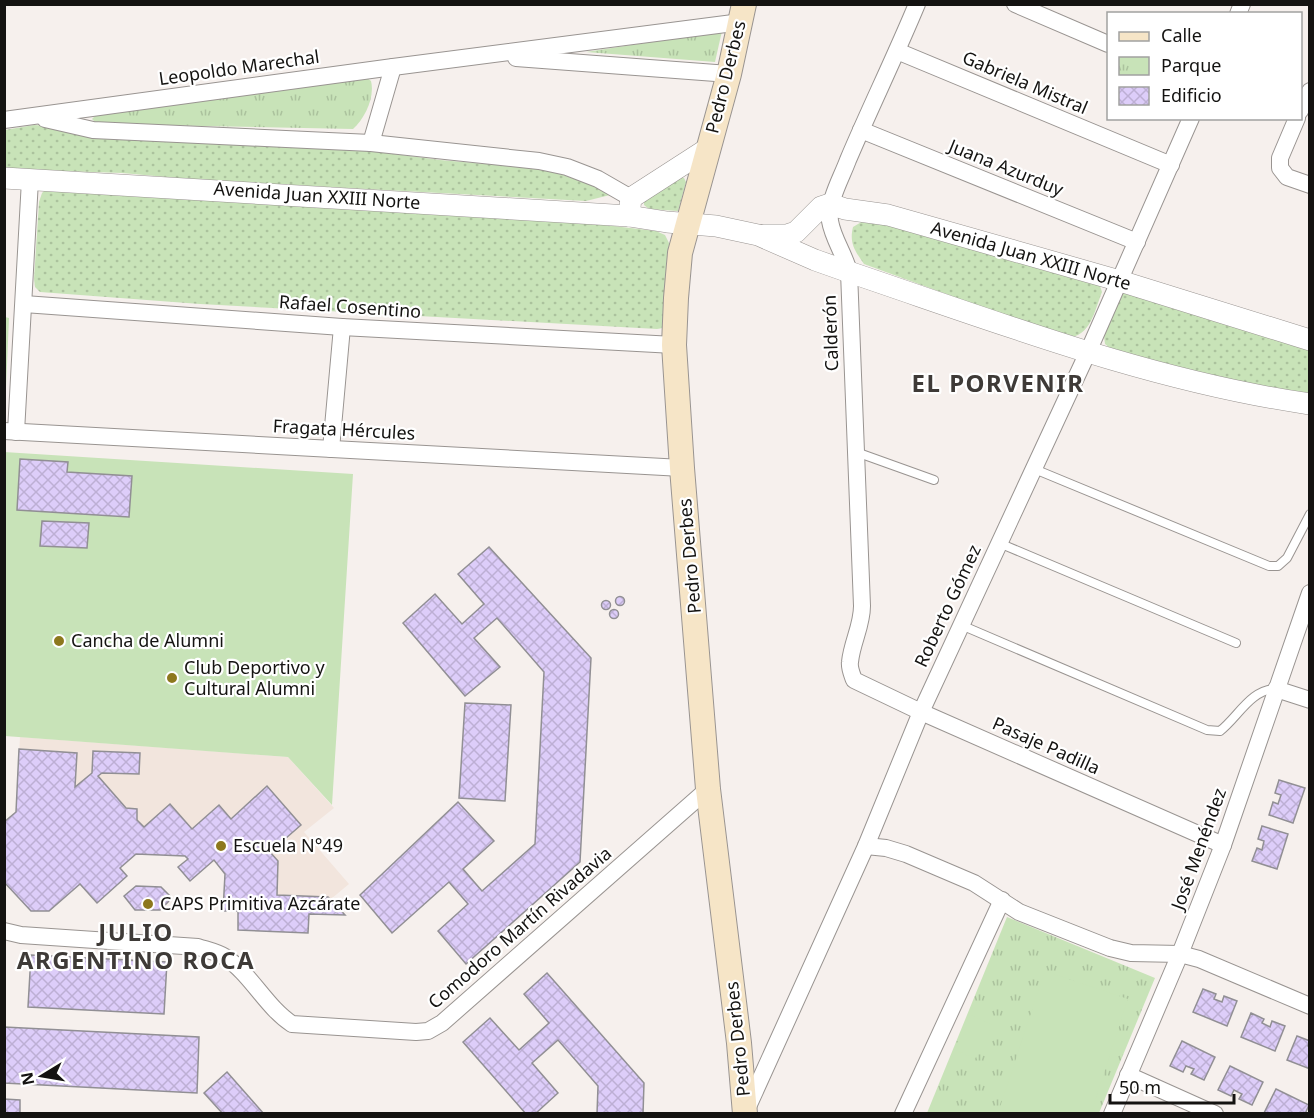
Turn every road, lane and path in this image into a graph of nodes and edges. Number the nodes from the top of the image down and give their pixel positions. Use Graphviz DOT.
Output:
graph roads {
  1 [pos="917,4"];
  2 [pos="1015,4"];
  3 [pos="742,13"];
  4 [pos="1107,44"];
  5 [pos="897,51"];
  6 [pos="479,56"];
  7 [pos="393,67"];
  8 [pos="729,74"];
  9 [pos="1310,91"];
  10 [pos="1302,107"];
  11 [pos="33,116"];
  12 [pos="4,120"];
  13 [pos="1190,120"];
  14 [pos="1296,120"];
  15 [pos="861,130"];
  16 [pos="371,143"];
  17 [pos="707,149"];
  18 [pos="1171,165"];
  19 [pos="4,178"];
  20 [pos="30,180"];
  21 [pos="1310,185"];
  22 [pos="830,204"];
  23 [pos="630,207"];
  24 [pos="689,223"];
  25 [pos="758,235"];
  26 [pos="1137,242"];
  27 [pos="849,273"];
  28 [pos="1120,281"];
  29 [pos="24,304"];
  30 [pos="342,327"];
  31 [pos="1310,340"];
  32 [pos="674,345"];
  33 [pos="1088,352"];
  34 [pos="1310,404"];
  35 [pos="10,432"];
  36 [pos="331,449"];
  37 [pos="856,452"];
  38 [pos="682,468"];
  39 [pos="1032,468"];
  40 [pos="934,480"];
  41 [pos="1310,514"];
  42 [pos="998,543"];
  43 [pos="1310,593"];
  44 [pos="961,625"];
  45 [pos="1236,643"];
  46 [pos="854,680"];
  47 [pos="1276,689"];
  48 [pos="1310,700"];
  49 [pos="921,712"];
  50 [pos="708,789"];
  51 [pos="1223,845"];
  52 [pos="866,846"];
  53 [pos="1002,900"];
  54 [pos="4,931"];
  55 [pos="1180,954"];
  56 [pos="1310,1006"];
  57 [pos="1128,1075"];
  58 [pos="745,1113"];
  59 [pos="903,1113"];
  60 [pos="1112,1113"];
  61 [pos="1215,1113"];
  1 -- 5 [label="street, Calderón"];
  2 -- 4 [label="street"];
  3 -- 6 [label="street, Leopoldo Marechal"];
  3 -- 8 [label="main road, Pedro Derbes"];
  5 -- 15 [label="street, Calderón"];
  5 -- 18 [label="street, Gabriela Mistral"];
  6 -- 7 [label="street, Leopoldo Marechal"];
  6 -- 8 [label="street, Leopoldo Marechal"];
  7 -- 11 [label="street, Leopoldo Marechal"];
  7 -- 16 [label="street"];
  8 -- 17 [label="main road, Pedro Derbes"];
  9 -- 10 [label="street"];
  11 -- 12 [label="street, Leopoldo Marechal"];
  11 -- 16 [label="street, Avenida Juan XXIII Norte"];
  13 -- 18 [label="street, Roberto Gómez"];
  14 -- 21 [label="street"];
  15 -- 22 [label="street, Calderón"];
  15 -- 26 [label="street, Juana Azurduy"];
  16 -- 23 [label="street, Avenida Juan XXIII Norte"];
  17 -- 23 [label="street"];
  17 -- 24 [label="main road, Pedro Derbes"];
  18 -- 26 [label="street, Roberto Gómez"];
  19 -- 20 [label="street, Avenida Juan XXIII Norte"];
  20 -- 23 [label="street, Avenida Juan XXIII Norte"];
  20 -- 29 [label="street"];
  22 -- 25 [label="street, Avenida Juan XXIII Norte"];
  22 -- 27 [label="street, Calderón"];
  22 -- 28 [label="street, Avenida Juan XXIII Norte"];
  23 -- 24 [label="street, Avenida Juan XXIII Norte"];
  24 -- 25 [label="street, Avenida Juan XXIII Norte"];
  24 -- 32 [label="main road, Pedro Derbes"];
  25 -- 27 [label="street, Avenida Juan XXIII Norte"];
  26 -- 28 [label="street, Roberto Gómez"];
  27 -- 33 [label="street, Avenida Juan XXIII Norte"];
  27 -- 37 [label="street, Calderón"];
  28 -- 31 [label="street, Avenida Juan XXIII Norte"];
  28 -- 33 [label="street, Roberto Gómez"];
  29 -- 30 [label="street, Rafael Cosentino"];
  29 -- 35 [label="street"];
  30 -- 32 [label="street, Rafael Cosentino"];
  30 -- 36 [label="street"];
  32 -- 38 [label="main road, Pedro Derbes"];
  33 -- 34 [label="street, Avenida Juan XXIII Norte"];
  33 -- 39 [label="street, Roberto Gómez"];
  35 -- 36 [label="street, Fragata Hércules"];
  36 -- 38 [label="street, Fragata Hércules"];
  37 -- 40 [label="lane"];
  37 -- 46 [label="street, Calderón"];
  38 -- 50 [label="main road, Pedro Derbes"];
  39 -- 41 [label="lane"];
  39 -- 42 [label="street, Roberto Gómez"];
  42 -- 44 [label="street, Roberto Gómez"];
  42 -- 45 [label="lane"];
  43 -- 47 [label="street, José Menéndez"];
  44 -- 47 [label="lane"];
  44 -- 49 [label="street, Roberto Gómez"];
  46 -- 49 [label="street, Pasaje Padilla"];
  47 -- 48 [label="street"];
  47 -- 51 [label="street, José Menéndez"];
  49 -- 51 [label="street, Pasaje Padilla"];
  49 -- 52 [label="street, Roberto Gómez"];
  50 -- 54 [label="street, Comodoro Martín Rivadavia"];
  50 -- 58 [label="main road, Pedro Derbes"];
  51 -- 55 [label="street, José Menéndez"];
  52 -- 53 [label="street"];
  52 -- 58 [label="street, Roberto Gómez"];
  53 -- 55 [label="street"];
  53 -- 59 [label="street"];
  55 -- 56 [label="street"];
  55 -- 57 [label="street, José Menéndez"];
  57 -- 60 [label="street, José Menéndez"];
  57 -- 61 [label="street"];
}
